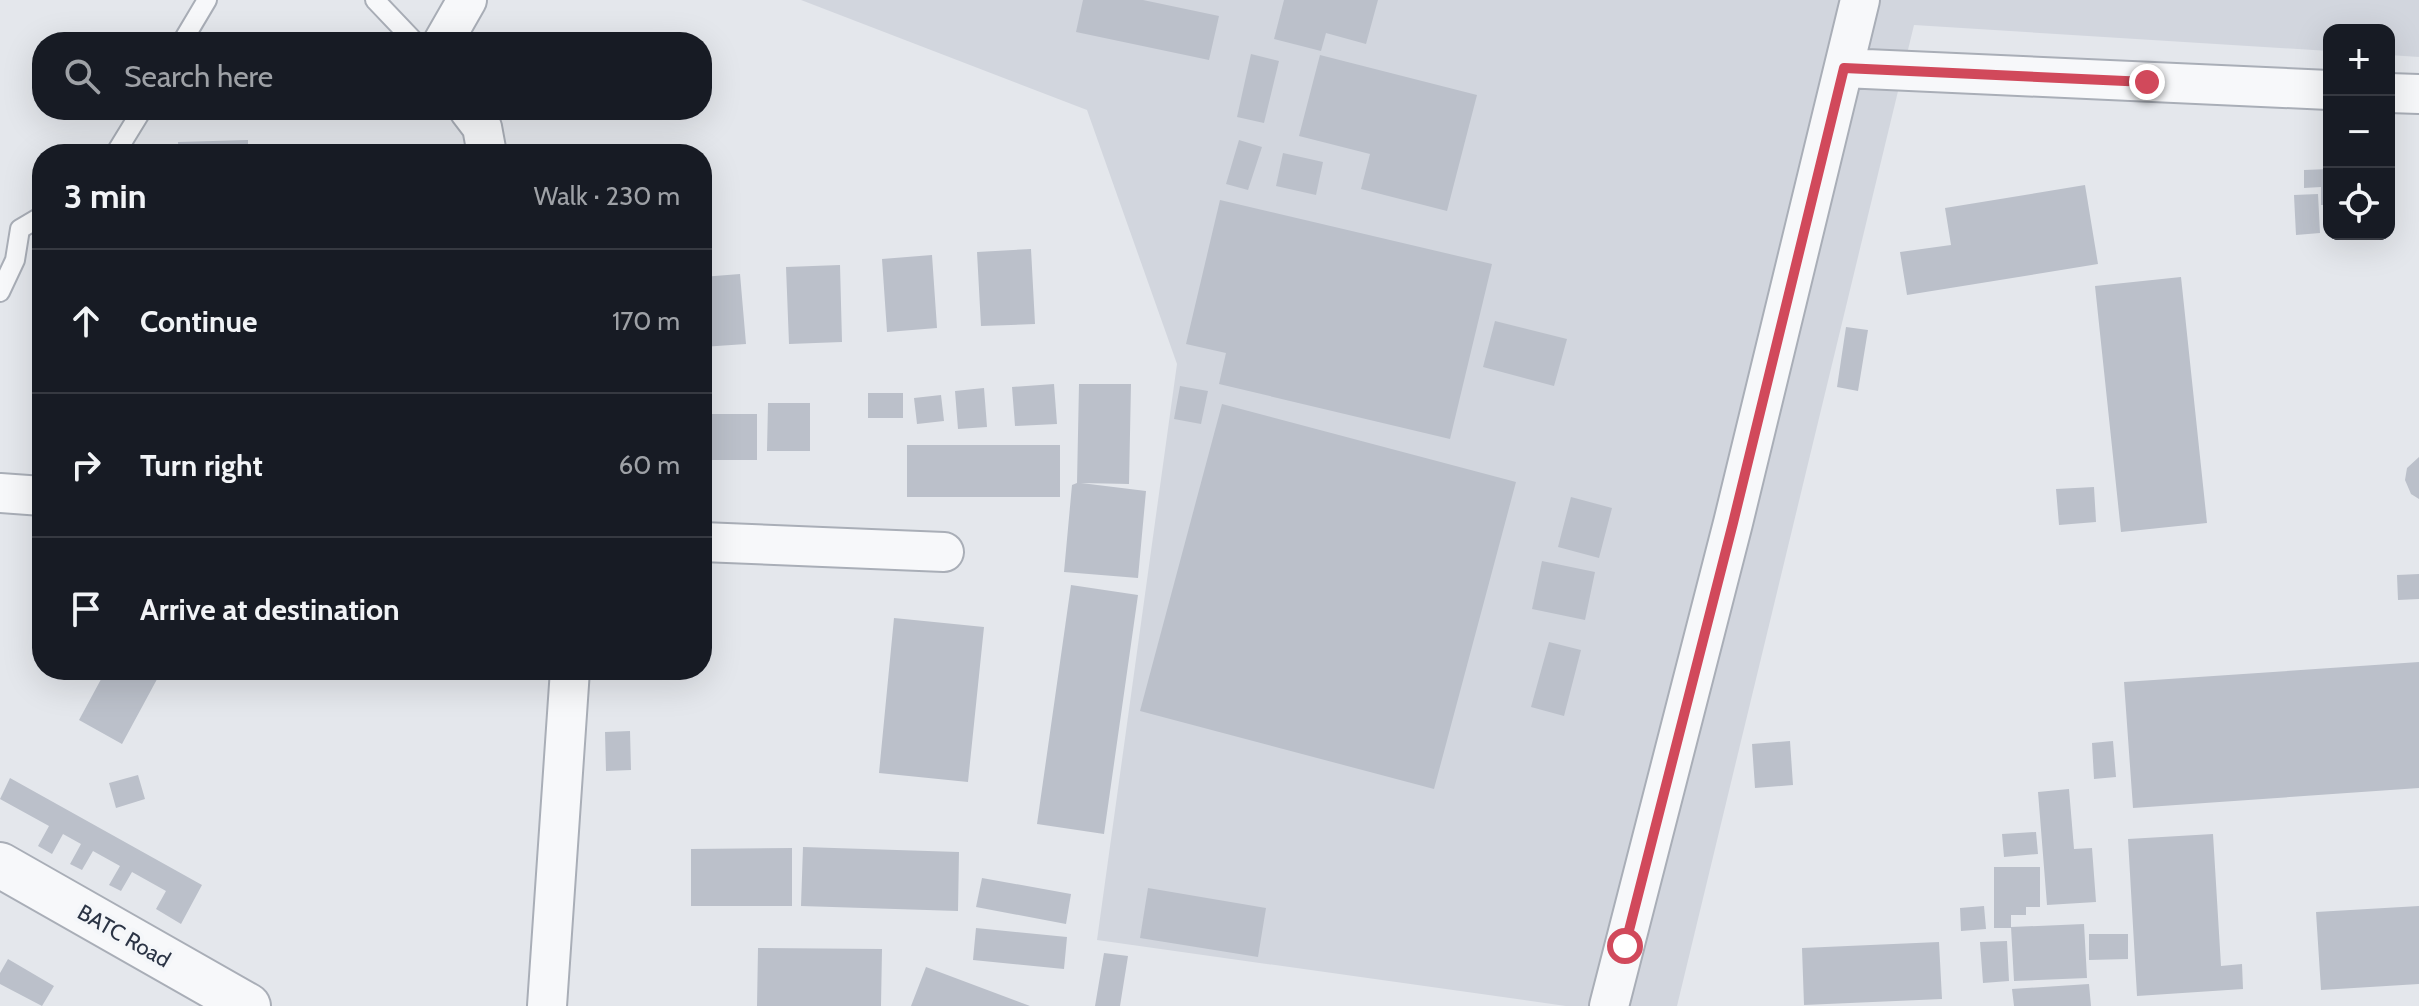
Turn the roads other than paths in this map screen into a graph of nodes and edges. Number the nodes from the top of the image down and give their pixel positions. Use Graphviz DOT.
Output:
graph roads {
  1 [pos="207,0"];
  2 [pos="375,0"];
  3 [pos="467,0"];
  4 [pos="1860,0"];
  5 [pos="188,32"];
  6 [pos="405,32"];
  7 [pos="449,32"];
  8 [pos="1844,68"];
  9 [pos="2323,90"];
  10 [pos="2395,93"];
  11 [pos="2419,94"];
  12 [pos="136,120"];
  13 [pos="477,120"];
  14 [pos="121,144"];
  15 [pos="485,144"];
  16 [pos="32,222"];
  17 [pos="0,292"];
  18 [pos="0,493"];
  19 [pos="32,495"];
  20 [pos="712,542"];
  21 [pos="944,552"];
  22 [pos="569,680"];
  23 [pos="0,865"];
  24 [pos="248,1006"];
  25 [pos="547,1006"];
  26 [pos="1609,1006"];
  1 -- 5 [label="lane"];
  2 -- 6 [label="lane"];
  3 -- 7 [label="street"];
  4 -- 8 [label="street"];
  8 -- 9 [label="street"];
  8 -- 26 [label="street"];
  10 -- 11 [label="street"];
  12 -- 14 [label="lane"];
  13 -- 15 [label="street"];
  16 -- 17 [label="lane"];
  18 -- 19 [label="street"];
  20 -- 21 [label="street"];
  22 -- 25 [label="street"];
  23 -- 24 [label="street, BATC Road"];
}
